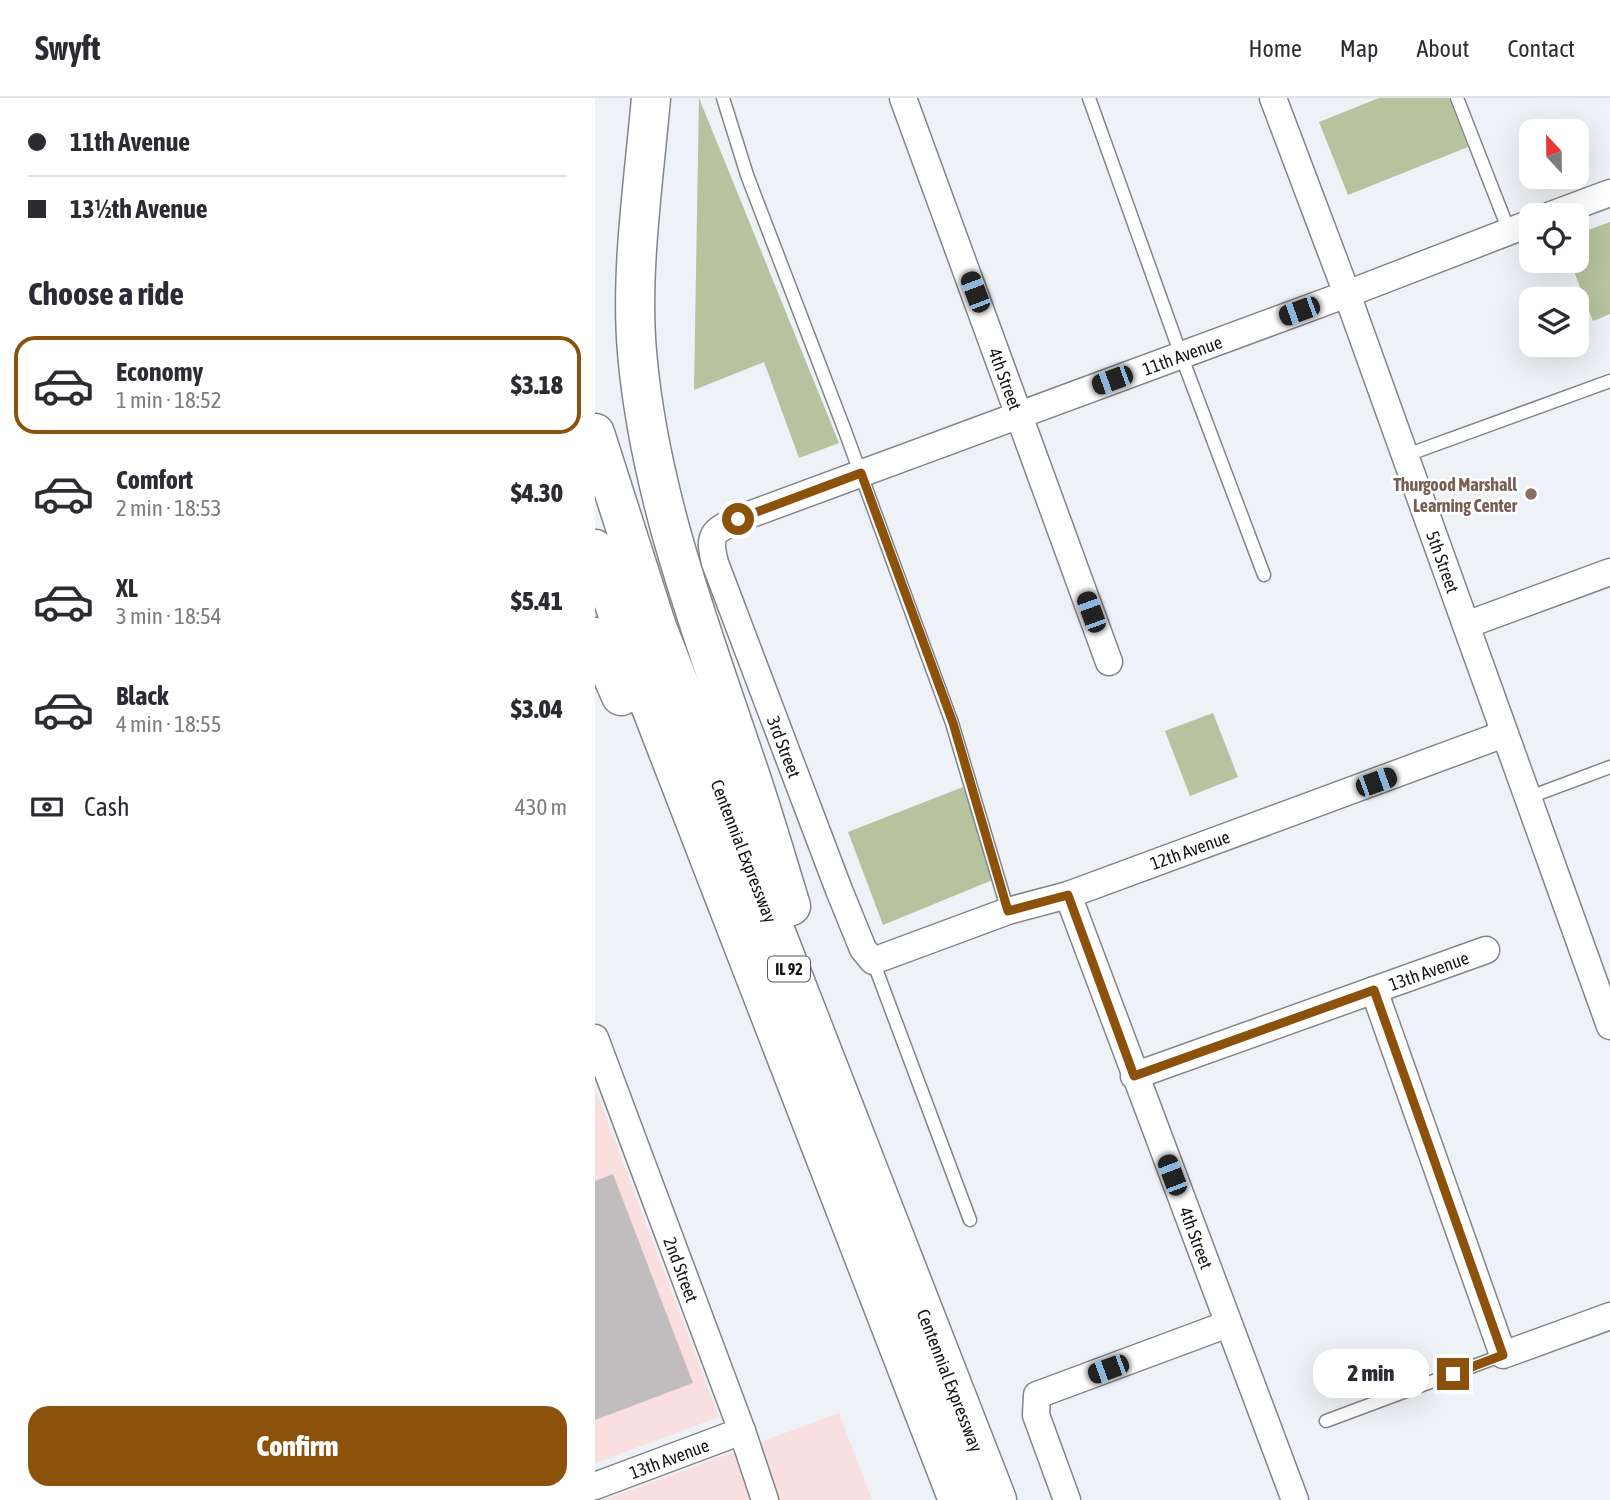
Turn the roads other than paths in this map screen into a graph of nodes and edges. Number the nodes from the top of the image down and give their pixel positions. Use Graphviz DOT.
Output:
graph roads {
  1 [pos="651,98"];
  2 [pos="723,98"];
  3 [pos="903,98"];
  4 [pos="1089,98"];
  5 [pos="1273,98"];
  6 [pos="1457,98"];
  7 [pos="1610,193"];
  8 [pos="1583,203"];
  9 [pos="1519,225"];
  10 [pos="1519,227"];
  11 [pos="1347,294"];
  12 [pos="1181,355"];
  13 [pos="1610,381"];
  14 [pos="1020,414"];
  15 [pos="595,433"];
  16 [pos="1404,456"];
  17 [pos="861,473"];
  18 [pos="716,530"];
  19 [pos="595,549"];
  20 [pos="1610,572"];
  21 [pos="1264,575"];
  22 [pos="1466,625"];
  23 [pos="595,637"];
  24 [pos="1109,662"];
  25 [pos="1504,734"];
  26 [pos="1610,767"];
  27 [pos="1527,798"];
  28 [pos="1068,895"];
  29 [pos="1008,911"];
  30 [pos="739,935"];
  31 [pos="1486,950"];
  32 [pos="873,961"];
  33 [pos="1600,965"];
  34 [pos="1374,990"];
  35 [pos="1610,1026"];
  36 [pos="597,1047"];
  37 [pos="1134,1076"];
  38 [pos="851,1125"];
  39 [pos="970,1220"];
  40 [pos="1610,1316"];
  41 [pos="1228,1324"];
  42 [pos="1503,1355"];
  43 [pos="1326,1421"];
  44 [pos="742,1431"];
  45 [pos="595,1486"];
  46 [pos="765,1500"];
  47 [pos="958,1500"];
  48 [pos="997,1500"];
  49 [pos="1067,1500"];
  50 [pos="1295,1500"];
  1 -- 38 [label="highway"];
  2 -- 17 [label="lane"];
  3 -- 14 [label="street, 4th Street"];
  4 -- 12 [label="lane"];
  5 -- 11 [label="street, 5th Street"];
  6 -- 9 [label="lane"];
  7 -- 8 [label="street"];
  10 -- 11 [label="street, 11th Avenue"];
  11 -- 12 [label="street, 11th Avenue"];
  11 -- 16 [label="street, 5th Street"];
  12 -- 14 [label="street, 11th Avenue"];
  12 -- 21 [label="lane"];
  13 -- 16 [label="lane"];
  14 -- 17 [label="street, 11th Avenue"];
  14 -- 24 [label="street, 4th Street"];
  15 -- 38 [label="highway, Centennial Expressway / IL 92"];
  16 -- 22 [label="street, 5th Street"];
  17 -- 18 [label="street, 11th Avenue"];
  17 -- 29 [label="lane"];
  18 -- 32 [label="street, 3rd Street"];
  19 -- 30 [label="highway, Centennial Expressway / IL 92"];
  20 -- 22 [label="street"];
  22 -- 25 [label="street, 5th Street"];
  23 -- 30 [label="highway"];
  25 -- 27 [label="street, 5th Street"];
  25 -- 28 [label="street, 12th Avenue"];
  26 -- 27 [label="lane"];
  27 -- 33 [label="street, 5th Street"];
  28 -- 29 [label="street, 12th Avenue"];
  28 -- 37 [label="street, 4th Street"];
  29 -- 32 [label="street, 12th Avenue"];
  30 -- 47 [label="highway, Centennial Expressway / IL 92"];
  31 -- 34 [label="street, 13th Avenue"];
  32 -- 39 [label="lane"];
  33 -- 35 [label="street, 5th Street"];
  34 -- 37 [label="street, 13th Avenue"];
  34 -- 42 [label="street"];
  36 -- 44 [label="street, 2nd Street"];
  37 -- 41 [label="street, 4th Street"];
  38 -- 48 [label="highway, Centennial Expressway / IL 92"];
  40 -- 42 [label="street"];
  41 -- 49 [label="street"];
  41 -- 50 [label="street, 4th Street"];
  42 -- 43 [label="lane"];
  44 -- 45 [label="street, 13th Avenue"];
  44 -- 46 [label="street, 2nd Street"];
}
